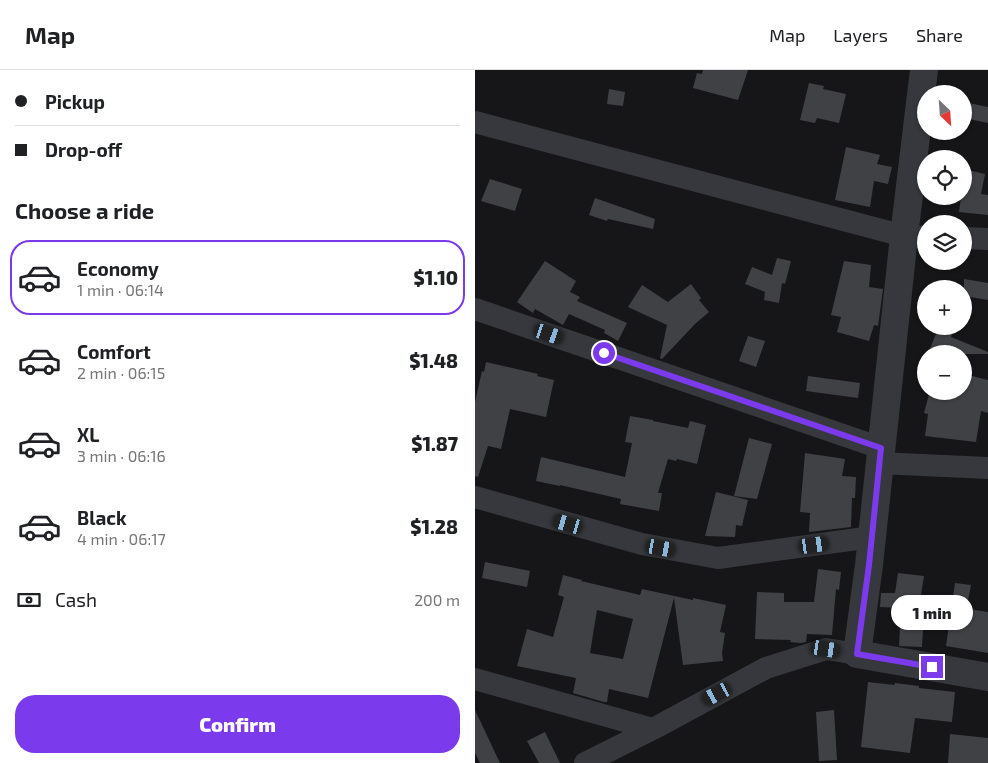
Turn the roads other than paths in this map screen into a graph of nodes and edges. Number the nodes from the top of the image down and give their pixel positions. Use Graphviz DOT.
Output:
graph roads {
  1 [pos="924,70"];
  2 [pos="475,122"];
  3 [pos="915,237"];
  4 [pos="972,238"];
  5 [pos="988,239"];
  6 [pos="475,309"];
  7 [pos="880,456"];
  8 [pos="988,468"];
  9 [pos="475,497"];
  10 [pos="872,537"];
  11 [pos="857,654"];
  12 [pos="988,677"];
  13 [pos="475,679"];
  14 [pos="653,729"];
  15 [pos="585,763"];
  1 -- 3 [label="street"];
  2 -- 3 [label="street"];
  3 -- 7 [label="street"];
  4 -- 5 [label="street"];
  6 -- 7 [label="street"];
  7 -- 8 [label="street"];
  7 -- 10 [label="street"];
  9 -- 10 [label="street"];
  10 -- 11 [label="street"];
  11 -- 12 [label="street"];
  11 -- 14 [label="street"];
  13 -- 14 [label="street"];
  14 -- 15 [label="street"];
}
